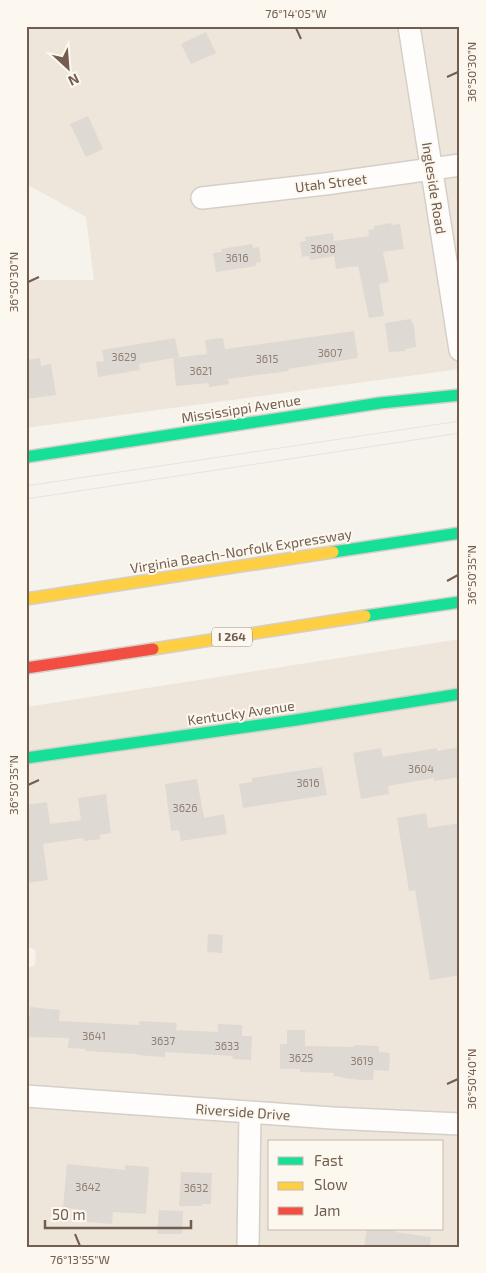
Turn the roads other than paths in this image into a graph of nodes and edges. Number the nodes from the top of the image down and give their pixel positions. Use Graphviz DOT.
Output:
graph roads {
  1 [pos="409,26"];
  2 [pos="460,165"];
  3 [pos="431,170"];
  4 [pos="202,198"];
  5 [pos="460,350"];
  6 [pos="460,395"];
  7 [pos="26,457"];
  8 [pos="460,533"];
  9 [pos="26,599"];
  10 [pos="460,602"];
  11 [pos="26,668"];
  12 [pos="460,694"];
  13 [pos="26,758"];
  14 [pos="26,1096"];
  15 [pos="250,1112"];
  16 [pos="460,1124"];
  17 [pos="248,1247"];
  1 -- 3 [label="street, Ingleside Road"];
  2 -- 3 [label="street, Utah Street"];
  3 -- 4 [label="street, Utah Street"];
  3 -- 5 [label="street, Ingleside Road"];
  6 -- 7 [label="main road, Mississippi Avenue"];
  8 -- 9 [label="main road, Virginia Beach-Norfolk Expressway"];
  10 -- 11 [label="main road, I 264"];
  12 -- 13 [label="main road, Kentucky Avenue"];
  14 -- 15 [label="street, Riverside Drive"];
  15 -- 16 [label="street, Riverside Drive"];
  15 -- 17 [label="street"];
}
